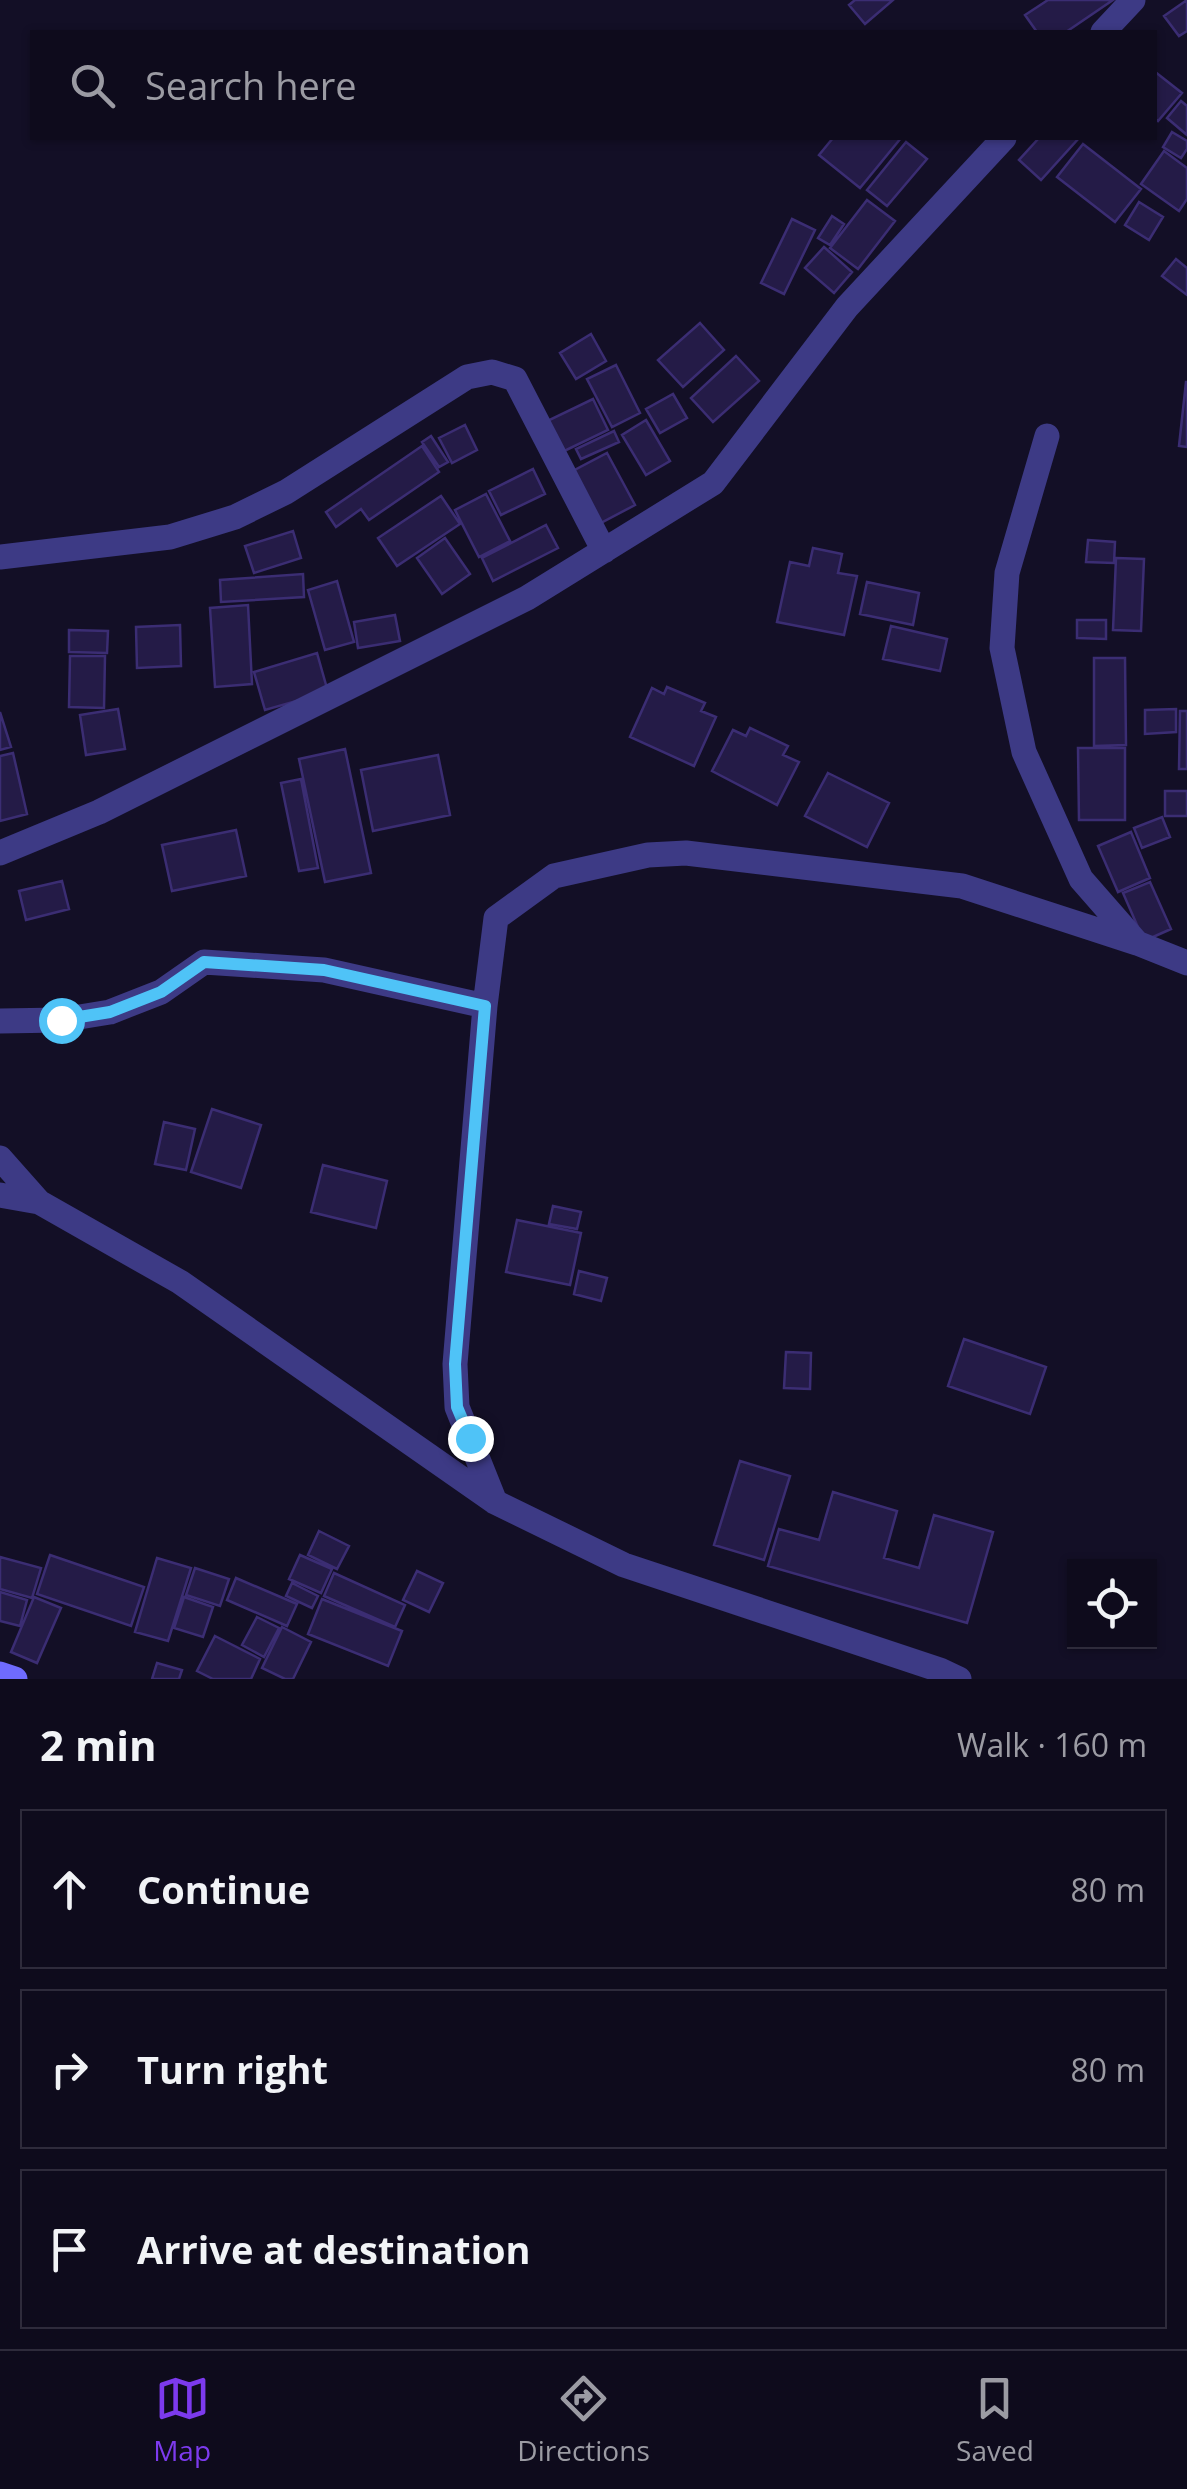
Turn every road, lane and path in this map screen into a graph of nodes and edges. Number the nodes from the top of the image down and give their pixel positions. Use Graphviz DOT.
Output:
graph roads {
  1 [pos="1133,0"];
  2 [pos="1104,30"];
  3 [pos="1002,140"];
  4 [pos="1047,436"];
  5 [pos="604,550"];
  6 [pos="0,558"];
  7 [pos="0,853"];
  8 [pos="1137,943"];
  9 [pos="1187,963"];
  10 [pos="485,1006"];
  11 [pos="0,1021"];
  12 [pos="0,1158"];
  13 [pos="0,1195"];
  14 [pos="39,1202"];
  15 [pos="496,1502"];
  16 [pos="0,1674"];
  17 [pos="15,1679"];
  18 [pos="959,1679"];
  1 -- 2 [label="street"];
  3 -- 5 [label="street"];
  4 -- 8 [label="street"];
  5 -- 6 [label="street"];
  5 -- 7 [label="street"];
  8 -- 9 [label="street"];
  8 -- 10 [label="street"];
  10 -- 11 [label="street"];
  10 -- 15 [label="street"];
  12 -- 14 [label="street"];
  13 -- 14 [label="street"];
  14 -- 15 [label="street"];
  15 -- 18 [label="street"];
  16 -- 17 [label="street"];
}
